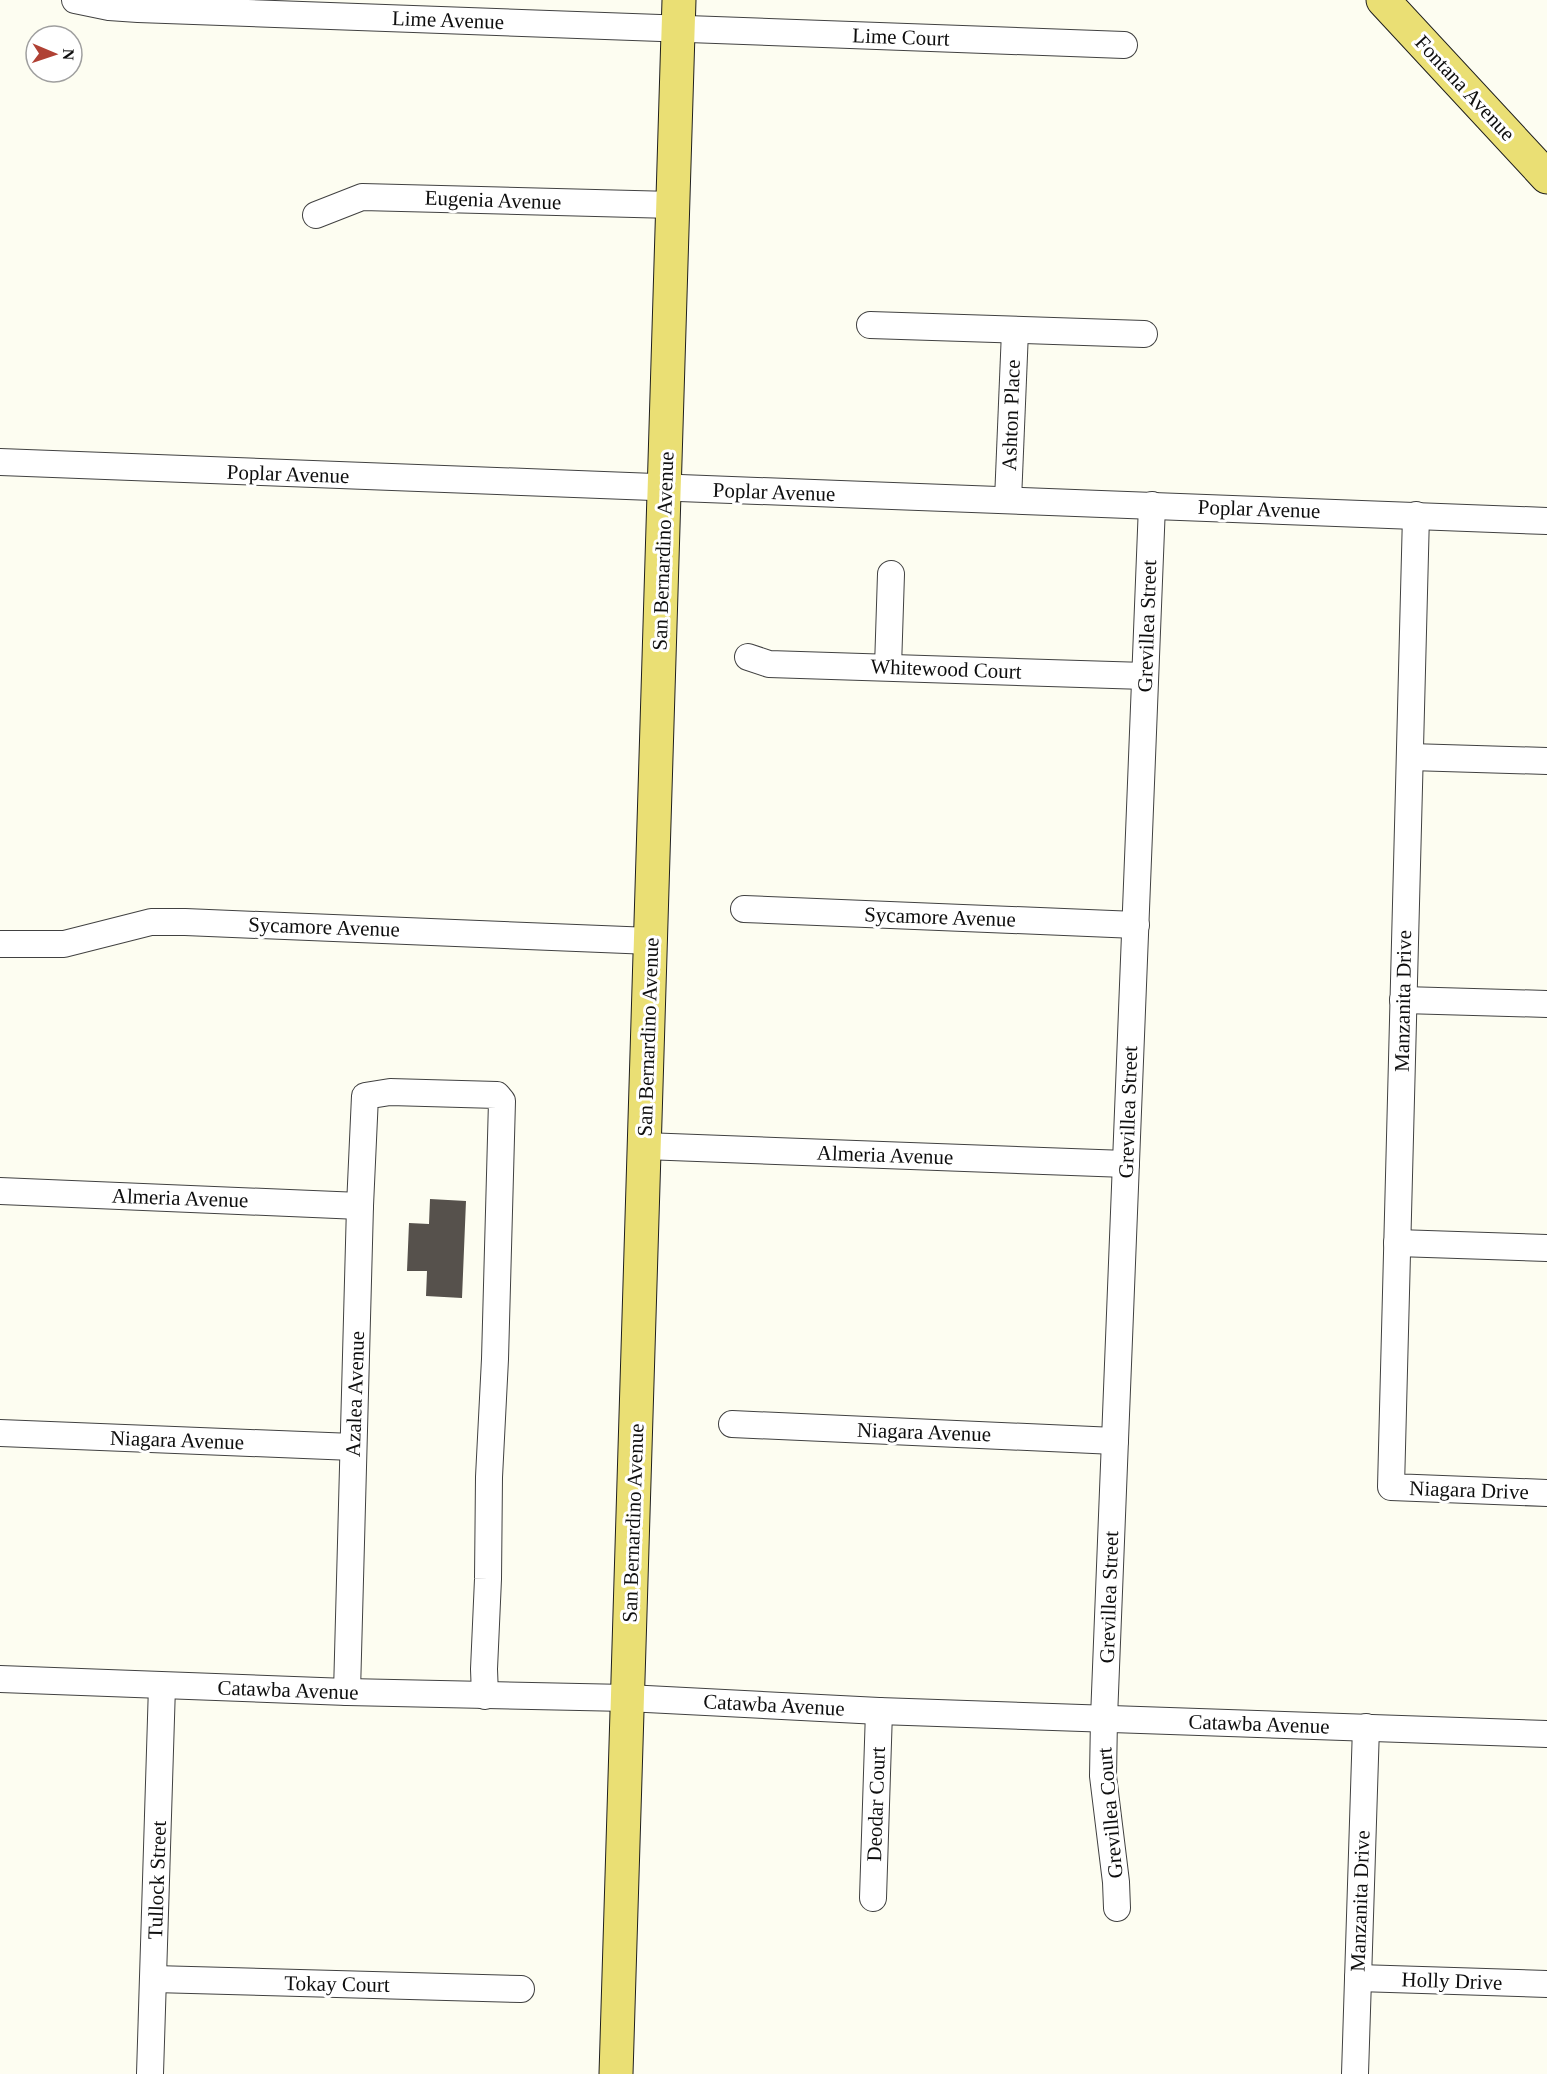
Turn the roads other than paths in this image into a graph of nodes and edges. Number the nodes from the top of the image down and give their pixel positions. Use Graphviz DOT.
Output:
graph roads {
  1 [pos="75,0"];
  2 [pos="1383,0"];
  3 [pos="679,14"];
  4 [pos="1124,45"];
  5 [pos="1547,177"];
  6 [pos="673,205"];
  7 [pos="316,215"];
  8 [pos="870,325"];
  9 [pos="1015,331"];
  10 [pos="1144,334"];
  11 [pos="0,462"];
  12 [pos="665,488"];
  13 [pos="1008,500"];
  14 [pos="1152,505"];
  15 [pos="1416,515"];
  16 [pos="1547,521"];
  17 [pos="891,574"];
  18 [pos="748,657"];
  19 [pos="888,667"];
  20 [pos="1146,676"];
  21 [pos="1410,757"];
  22 [pos="1547,761"];
  23 [pos="744,909"];
  24 [pos="1136,925"];
  25 [pos="651,941"];
  26 [pos="0,944"];
  27 [pos="1403,1000"];
  28 [pos="1547,1004"];
  29 [pos="644,1146"];
  30 [pos="1126,1164"];
  31 [pos="0,1191"];
  32 [pos="360,1206"];
  33 [pos="1397,1242"];
  34 [pos="1547,1248"];
  35 [pos="732,1424"];
  36 [pos="0,1433"];
  37 [pos="1115,1441"];
  38 [pos="354,1447"];
  39 [pos="1390,1487"];
  40 [pos="1547,1492"];
  41 [pos="0,1679"];
  42 [pos="162,1686"];
  43 [pos="347,1692"];
  44 [pos="485,1696"];
  45 [pos="627,1698"];
  46 [pos="879,1711"];
  47 [pos="1104,1719"];
  48 [pos="1366,1727"];
  49 [pos="1547,1734"];
  50 [pos="873,1898"];
  51 [pos="1117,1908"];
  52 [pos="1358,1978"];
  53 [pos="154,1980"];
  54 [pos="1547,1983"];
  55 [pos="521,1989"];
  56 [pos="150,2074"];
  57 [pos="616,2074"];
  58 [pos="1355,2074"];
  1 -- 3 [label="street, Lime Avenue"];
  2 -- 5 [label="main road, Fontana Avenue"];
  3 -- 4 [label="street, Lime Court"];
  3 -- 6 [label="main road, San Bernardino Avenue"];
  6 -- 7 [label="street, Eugenia Avenue"];
  6 -- 12 [label="main road, San Bernardino Avenue"];
  8 -- 9 [label="street, Ashton Place"];
  9 -- 10 [label="street, Ashton Place"];
  9 -- 13 [label="street, Ashton Place"];
  11 -- 12 [label="street, Poplar Avenue"];
  12 -- 13 [label="street, Poplar Avenue"];
  12 -- 25 [label="main road, San Bernardino Avenue"];
  13 -- 14 [label="street, Poplar Avenue"];
  14 -- 15 [label="street, Poplar Avenue"];
  14 -- 20 [label="street, Grevillea Street"];
  15 -- 16 [label="street, Poplar Avenue"];
  15 -- 21 [label="street, Manzanita Drive"];
  17 -- 19 [label="street"];
  18 -- 19 [label="street, Whitewood Court"];
  19 -- 20 [label="street, Whitewood Court"];
  20 -- 24 [label="street, Grevillea Street"];
  21 -- 22 [label="street"];
  21 -- 27 [label="street, Manzanita Drive"];
  23 -- 24 [label="street, Sycamore Avenue"];
  24 -- 30 [label="street, Grevillea Street"];
  25 -- 26 [label="street, Sycamore Avenue"];
  25 -- 29 [label="main road, San Bernardino Avenue"];
  27 -- 28 [label="street"];
  27 -- 33 [label="street, Manzanita Drive"];
  29 -- 30 [label="street, Almeria Avenue"];
  29 -- 45 [label="main road, San Bernardino Avenue"];
  30 -- 37 [label="street, Grevillea Street"];
  31 -- 32 [label="street, Almeria Avenue"];
  32 -- 38 [label="street, Azalea Avenue"];
  32 -- 44 [label="street, Azalea Avenue"];
  33 -- 34 [label="street"];
  33 -- 39 [label="street, Manzanita Drive"];
  35 -- 37 [label="street, Niagara Avenue"];
  36 -- 38 [label="street, Niagara Avenue"];
  37 -- 47 [label="street, Grevillea Street"];
  38 -- 43 [label="street, Azalea Avenue"];
  39 -- 40 [label="street, Niagara Drive"];
  41 -- 42 [label="street, Catawba Avenue"];
  42 -- 43 [label="street, Catawba Avenue"];
  42 -- 53 [label="street, Tullock Street"];
  43 -- 44 [label="street, Catawba Avenue"];
  44 -- 45 [label="street, Catawba Avenue"];
  45 -- 46 [label="street, Catawba Avenue"];
  45 -- 57 [label="main road, San Bernardino Avenue"];
  46 -- 47 [label="street, Catawba Avenue"];
  46 -- 50 [label="street, Deodar Court"];
  47 -- 48 [label="street, Catawba Avenue"];
  47 -- 51 [label="street, Grevillea Court"];
  48 -- 49 [label="street, Catawba Avenue"];
  48 -- 52 [label="street, Manzanita Drive"];
  52 -- 54 [label="street, Holly Drive"];
  52 -- 58 [label="street, Manzanita Drive"];
  53 -- 55 [label="street, Tokay Court"];
  53 -- 56 [label="street, Tullock Street"];
}
